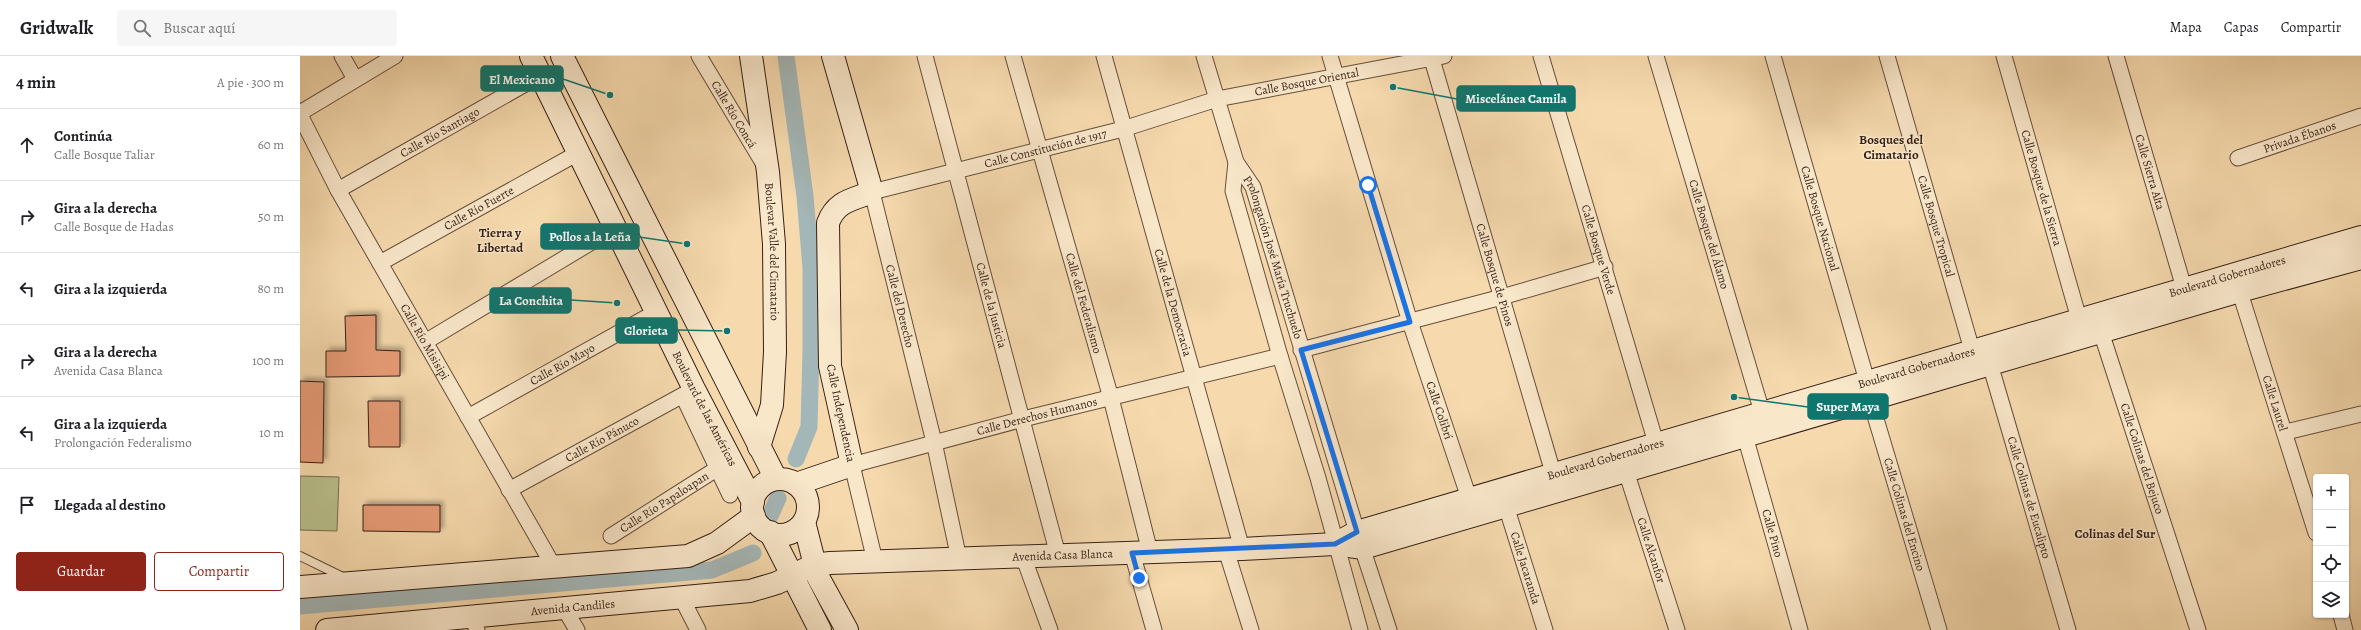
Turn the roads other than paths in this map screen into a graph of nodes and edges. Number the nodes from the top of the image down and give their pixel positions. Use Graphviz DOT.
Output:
graph roads {
  1 [pos="342,56"];
  2 [pos="395,56"];
  3 [pos="699,56"];
  4 [pos="751,56"];
  5 [pos="833,56"];
  6 [pos="925,56"];
  7 [pos="1013,56"];
  8 [pos="1104,56"];
  9 [pos="1204,56"];
  10 [pos="1330,56"];
  11 [pos="1541,56"];
  12 [pos="1656,56"];
  13 [pos="1773,56"];
  14 [pos="1887,56"];
  15 [pos="2004,56"];
  16 [pos="2116,56"];
  17 [pos="1435,57"];
  18 [pos="566,58"];
  19 [pos="536,65"];
  20 [pos="1336,78"];
  21 [pos="355,79"];
  22 [pos="1217,99"];
  23 [pos="300,114"];
  24 [pos="2361,116"];
  25 [pos="1123,129"];
  26 [pos="1039,150"];
  27 [pos="578,152"];
  28 [pos="2238,158"];
  29 [pos="1236,162"];
  30 [pos="768,172"];
  31 [pos="956,172"];
  32 [pos="338,190"];
  33 [pos="872,192"];
  34 [pos="615,228"];
  35 [pos="2361,237"];
  36 [pos="2361,258"];
  37 [pos="380,264"];
  38 [pos="1605,267"];
  39 [pos="2237,282"];
  40 [pos="2184,288"];
  41 [pos="1502,297"];
  42 [pos="656,312"];
  43 [pos="2079,319"];
  44 [pos="1410,322"];
  45 [pos="2102,332"];
  46 [pos="425,342"];
  47 [pos="1301,350"];
  48 [pos="1972,350"];
  49 [pos="1280,356"];
  50 [pos="1990,364"];
  51 [pos="1193,377"];
  52 [pos="1869,390"];
  53 [pos="688,392"];
  54 [pos="1111,398"];
  55 [pos="1762,412"];
  56 [pos="2361,414"];
  57 [pos="468,417"];
  58 [pos="1023,419"];
  59 [pos="2286,432"];
  60 [pos="1744,436"];
  61 [pos="934,442"];
  62 [pos="1656,443"];
  63 [pos="759,447"];
  64 [pos="852,465"];
  65 [pos="718,468"];
  66 [pos="1626,471"];
  67 [pos="786,481"];
  68 [pos="1556,482"];
  69 [pos="509,490"];
  70 [pos="730,495"];
  71 [pos="1469,498"];
  72 [pos="1506,506"];
  73 [pos="754,509"];
  74 [pos="804,522"];
  75 [pos="2313,523"];
  76 [pos="770,532"];
  77 [pos="611,536"];
  78 [pos="1360,540"];
  79 [pos="1335,544"];
  80 [pos="1234,550"];
  81 [pos="1141,553"];
  82 [pos="1058,555"];
  83 [pos="300,556"];
  84 [pos="1023,556"];
  85 [pos="959,558"];
  86 [pos="875,561"];
  87 [pos="814,565"];
  88 [pos="554,567"];
  89 [pos="792,577"];
  90 [pos="353,582"];
  91 [pos="300,587"];
  92 [pos="681,597"];
  93 [pos="564,608"];
  94 [pos="2342,618"];
  95 [pos="474,623"];
  96 [pos="337,630"];
  97 [pos="577,630"];
  98 [pos="698,630"];
  99 [pos="820,630"];
  100 [pos="846,630"];
  101 [pos="1050,630"];
  102 [pos="1154,630"];
  103 [pos="1251,630"];
  104 [pos="1360,630"];
  105 [pos="1389,630"];
  106 [pos="1546,630"];
  107 [pos="1677,630"];
  108 [pos="1800,630"];
  109 [pos="1939,630"];
  110 [pos="2068,630"];
  111 [pos="2198,630"];
  112 [pos="2345,630"];
  1 -- 21 [label="street"];
  2 -- 21 [label="street"];
  3 -- 30 [label="street, Calle Río Concá"];
  4 -- 30 [label="main road, Boulevar Valle del Cimatario"];
  5 -- 33 [label="main road, Calle del Derecho"];
  6 -- 31 [label="street, Calle de la Justicia"];
  7 -- 26 [label="street, Calle del Federalismo"];
  8 -- 25 [label="street, Calle de la Democracia"];
  9 -- 22 [label="street, Prolongación José María Truchuelo"];
  10 -- 20 [label="street, Calle Colibrí"];
  11 -- 38 [label="street, Calle Bosque Verde"];
  12 -- 55 [label="street, Calle Bosque del Álamo"];
  13 -- 52 [label="street, Calle Bosque Nacional"];
  14 -- 48 [label="street, Calle Bosque Tropical"];
  15 -- 43 [label="street, Calle Bosque de la Sierra"];
  16 -- 40 [label="street, Calle Sierra Alta"];
  17 -- 20 [label="street, Calle Bosque Oriental"];
  17 -- 41 [label="street, Calle Bosque de Pinos"];
  18 -- 63 [label="main road"];
  19 -- 27 [label="main road, Boulevard de las Américas"];
  19 -- 32 [label="street, Calle Río Santiago"];
  20 -- 22 [label="street, Calle Bosque Oriental"];
  20 -- 44 [label="street, Calle Colibrí"];
  21 -- 23 [label="street"];
  22 -- 25 [label="street, Calle Constitución de 1917"];
  22 -- 29 [label="street, Prolongación José María Truchuelo"];
  23 -- 32 [label="street, Calle Río Misisipi"];
  24 -- 28 [label="street, Privada Ébanos"];
  25 -- 26 [label="street, Calle Constitución de 1917"];
  25 -- 51 [label="street, Calle de la Democracia"];
  26 -- 31 [label="street, Calle Constitución de 1917"];
  26 -- 54 [label="street, Calle del Federalismo"];
  27 -- 34 [label="main road, Boulevard de las Américas"];
  27 -- 37 [label="street, Calle Río Fuerte"];
  29 -- 47 [label="street, Prolongación José María Truchuelo"];
  29 -- 49 [label="street, Prolongación José María Truchuelo"];
  30 -- 63 [label="main road, Boulevar Valle del Cimatario"];
  31 -- 33 [label="street, Calle Constitución de 1917"];
  31 -- 58 [label="street, Calle de la Justicia"];
  32 -- 37 [label="street, Calle Río Misisipi"];
  33 -- 61 [label="street, Calle del Derecho"];
  33 -- 64 [label="main road, Calle Independencia"];
  34 -- 42 [label="main road, Boulevard de las Américas"];
  34 -- 46 [label="street"];
  35 -- 39 [label="main road, Boulevard Gobernadores"];
  36 -- 39 [label="main road, Boulevard Gobernadores"];
  37 -- 46 [label="street, Calle Río Misisipi"];
  38 -- 41 [label="street"];
  38 -- 62 [label="street, Calle Bosque Verde"];
  39 -- 40 [label="main road, Boulevard Gobernadores"];
  39 -- 45 [label="main road, Boulevard Gobernadores"];
  39 -- 59 [label="street, Calle Laurel"];
  40 -- 43 [label="main road, Boulevard Gobernadores"];
  41 -- 44 [label="street"];
  41 -- 68 [label="street, Calle Bosque de Pinos"];
  42 -- 53 [label="main road, Boulevard de las Américas"];
  42 -- 57 [label="street, Calle Río Mayo"];
  43 -- 48 [label="main road, Boulevard Gobernadores"];
  44 -- 47 [label="street"];
  44 -- 71 [label="street, Calle Colibrí"];
  45 -- 50 [label="main road, Boulevard Gobernadores"];
  45 -- 111 [label="street, Calle Colinas del Bejuco"];
  46 -- 57 [label="street, Calle Río Misisipi"];
  47 -- 78 [label="street, Prolongación José María Truchuelo"];
  48 -- 52 [label="main road, Boulevard Gobernadores"];
  49 -- 51 [label="street, Calle Derechos Humanos"];
  49 -- 79 [label="street, Prolongación José María Truchuelo"];
  50 -- 52 [label="main road, Boulevard Gobernadores"];
  50 -- 110 [label="street, Calle Colinas de Eucalipto"];
  51 -- 54 [label="street, Calle Derechos Humanos"];
  51 -- 80 [label="street, Calle de la Democracia"];
  52 -- 55 [label="main road, Boulevard Gobernadores"];
  52 -- 60 [label="main road, Boulevard Gobernadores"];
  52 -- 109 [label="street, Calle Colinas del Encino"];
  53 -- 65 [label="street, Boulevard de las Américas"];
  53 -- 69 [label="street, Calle Río Pánuco"];
  53 -- 73 [label="main road, Boulevard de las Américas"];
  54 -- 58 [label="street, Calle Derechos Humanos"];
  54 -- 81 [label="street, Calle del Federalismo"];
  55 -- 62 [label="main road, Boulevard Gobernadores"];
  56 -- 59 [label="street"];
  57 -- 69 [label="street, Calle Río Misisipi"];
  58 -- 61 [label="street, Calle Derechos Humanos"];
  58 -- 82 [label="street, Calle de la Justicia"];
  59 -- 75 [label="street, Calle Laurel"];
  60 -- 66 [label="main road, Boulevard Gobernadores"];
  60 -- 108 [label="street, Calle Pino"];
  61 -- 64 [label="street, Calle Derechos Humanos"];
  61 -- 85 [label="street, Calle del Derecho"];
  62 -- 68 [label="main road, Boulevard Gobernadores"];
  63 -- 67 [label="main road"];
  64 -- 67 [label="main road, Calle Derechos Humanos"];
  64 -- 86 [label="street, Calle Independencia"];
  65 -- 70 [label="street, Boulevard de las Américas"];
  65 -- 77 [label="street, Calle Río Papaloapan"];
  66 -- 68 [label="main road, Boulevard Gobernadores"];
  66 -- 107 [label="street, Calle Alcanfor"];
  67 -- 73 [label="main road"];
  67 -- 74 [label="main road"];
  68 -- 71 [label="main road, Boulevard Gobernadores"];
  68 -- 72 [label="main road, Boulevard Gobernadores"];
  69 -- 88 [label="street, Calle Río Misisipi"];
  71 -- 78 [label="main road, Boulevard Gobernadores"];
  72 -- 78 [label="main road, Boulevard Gobernadores"];
  72 -- 106 [label="street, Calle Jacaranda"];
  73 -- 76 [label="main road"];
  73 -- 88 [label="main road"];
  74 -- 76 [label="main road"];
  74 -- 87 [label="main road"];
  76 -- 89 [label="main road"];
  78 -- 79 [label="main road, Avenida Casa Blanca"];
  78 -- 105 [label="street, Prolongación José María Truchuelo"];
  79 -- 80 [label="main road, Avenida Casa Blanca"];
  79 -- 104 [label="street, Prolongación José María Truchuelo"];
  80 -- 81 [label="main road, Avenida Casa Blanca"];
  80 -- 103 [label="street, Calle de la Democracia"];
  81 -- 82 [label="main road, Avenida Casa Blanca"];
  81 -- 102 [label="street, Calle del Federalismo"];
  82 -- 84 [label="main road, Avenida Casa Blanca"];
  83 -- 90 [label="lane"];
  84 -- 85 [label="main road, Avenida Casa Blanca"];
  84 -- 101 [label="street"];
  85 -- 86 [label="main road, Avenida Casa Blanca"];
  86 -- 87 [label="main road, Avenida Casa Blanca"];
  87 -- 89 [label="main road, Avenida Candiles"];
  87 -- 100 [label="main road"];
  88 -- 90 [label="main road"];
  89 -- 92 [label="main road, Avenida Candiles"];
  89 -- 99 [label="main road"];
  90 -- 91 [label="main road"];
  92 -- 93 [label="main road, Avenida Candiles"];
  92 -- 98 [label="street"];
  93 -- 95 [label="main road, Avenida Candiles"];
  93 -- 97 [label="street"];
  94 -- 112 [label="street"];
  95 -- 96 [label="main road, Avenida Candiles"];
}
